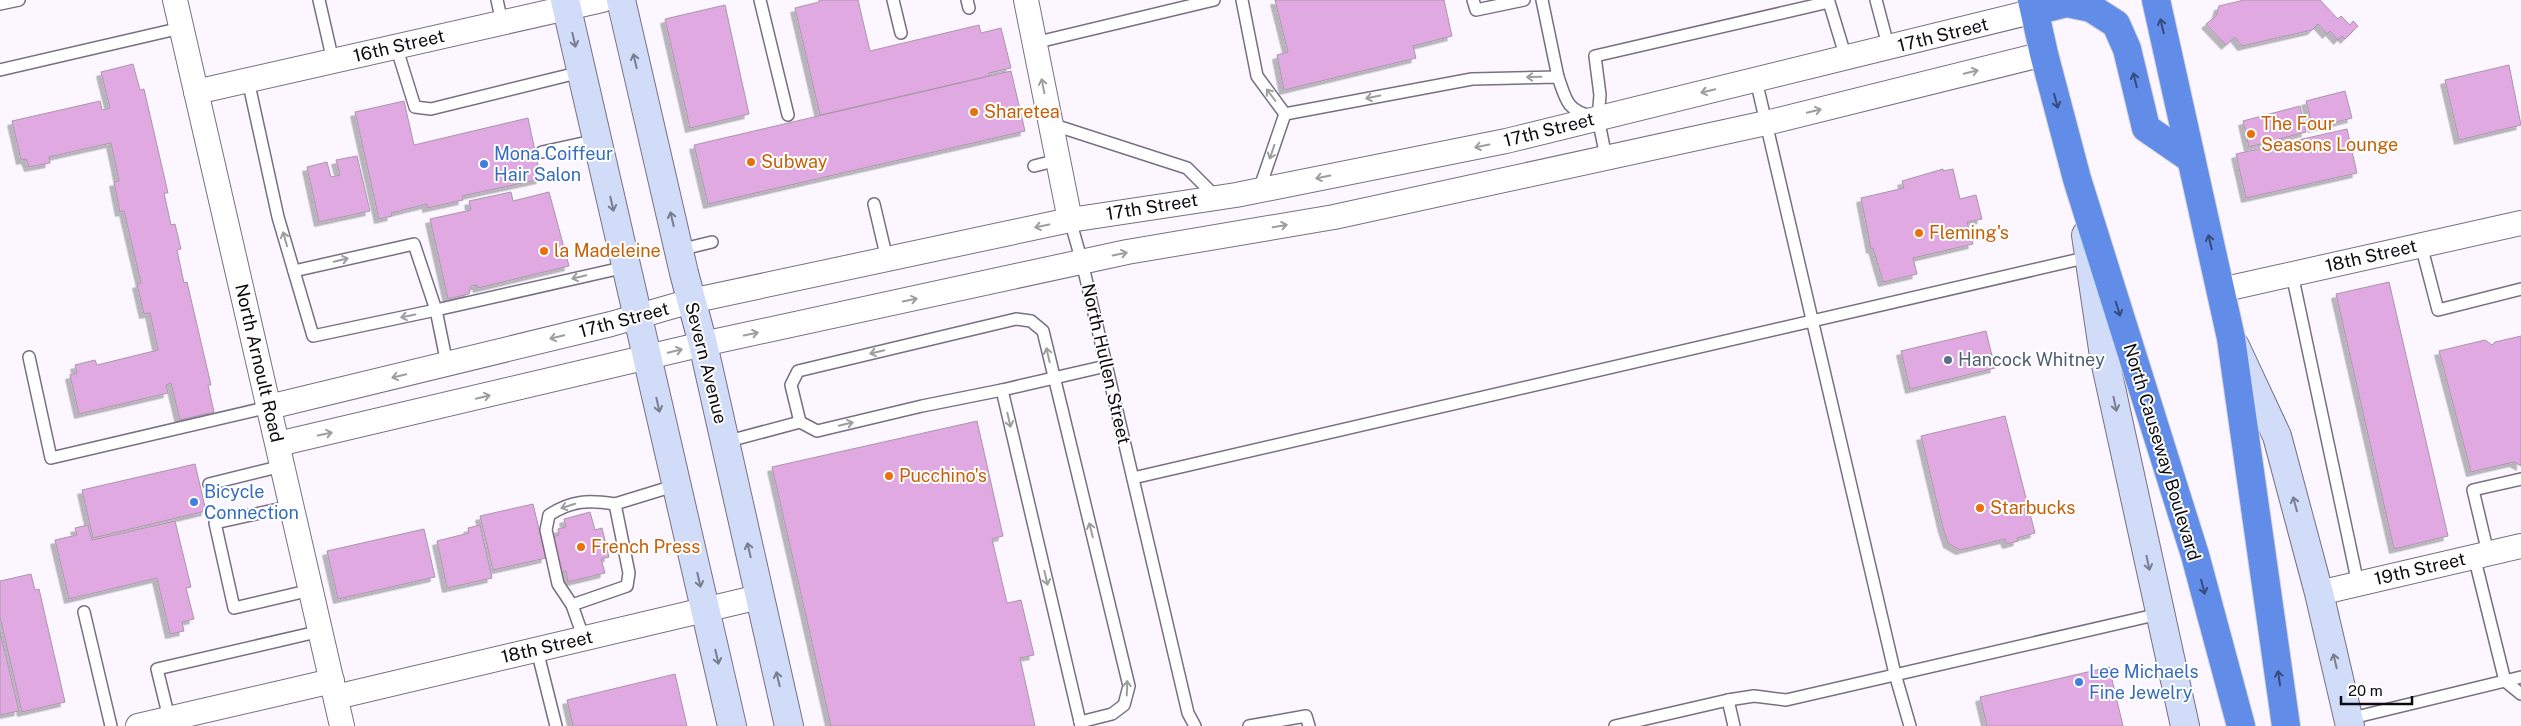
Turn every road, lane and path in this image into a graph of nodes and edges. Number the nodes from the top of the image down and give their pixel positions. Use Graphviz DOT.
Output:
graph roads {
  1 [pos="19,0"];
  2 [pos="175,0"];
  3 [pos="319,0"];
  4 [pos="602,0"];
  5 [pos="621,0"];
  6 [pos="760,0"];
  7 [pos="894,0"];
  8 [pos="1026,0"];
  9 [pos="1214,0"];
  10 [pos="1242,0"];
  11 [pos="1473,0"];
  12 [pos="1524,0"];
  13 [pos="1542,0"];
  14 [pos="2156,0"];
  15 [pos="1880,1"];
  16 [pos="0,4"];
  17 [pos="566,4"];
  18 [pos="2034,6"];
  19 [pos="500,11"];
  20 [pos="182,28"];
  21 [pos="901,33"];
  22 [pos="1034,43"];
  23 [pos="396,46"];
  24 [pos="1889,49"];
  25 [pos="2044,54"];
  26 [pos="1846,58"];
  27 [pos="333,61"];
  28 [pos="0,70"];
  29 [pos="581,72"];
  30 [pos="1558,77"];
  31 [pos="248,80"];
  32 [pos="1756,80"];
  33 [pos="196,92"];
  34 [pos="788,114"];
  35 [pos="1285,114"];
  36 [pos="1598,118"];
  37 [pos="1766,123"];
  38 [pos="1051,124"];
  39 [pos="597,140"];
  40 [pos="542,152"];
  41 [pos="1606,157"];
  42 [pos="2192,159"];
  43 [pos="1058,160"];
  44 [pos="1034,166"];
  45 [pos="2077,179"];
  46 [pos="1259,190"];
  47 [pos="1217,198"];
  48 [pos="874,204"];
  49 [pos="1070,220"];
  50 [pos="2521,222"];
  51 [pos="712,242"];
  52 [pos="2422,245"];
  53 [pos="679,250"];
  54 [pos="2089,257"];
  55 [pos="887,259"];
  56 [pos="1082,262"];
  57 [pos="626,266"];
  58 [pos="294,271"];
  59 [pos="2292,274"];
  60 [pos="2521,289"];
  61 [pos="2221,290"];
  62 [pos="691,301"];
  63 [pos="436,310"];
  64 [pos="638,317"];
  65 [pos="1813,322"];
  66 [pos="2231,338"];
  67 [pos="703,344"];
  68 [pos="29,357"];
  69 [pos="647,358"];
  70 [pos="448,364"];
  71 [pos="1106,366"];
  72 [pos="1054,378"];
  73 [pos="1002,390"];
  74 [pos="269,407"];
  75 [pos="800,422"];
  76 [pos="725,442"];
  77 [pos="280,455"];
  78 [pos="1133,478"];
  79 [pos="2521,479"];
  80 [pos="209,484"];
  81 [pos="676,485"];
  82 [pos="615,504"];
  83 [pos="292,506"];
  84 [pos="2521,546"];
  85 [pos="2481,555"];
  86 [pos="2358,584"];
  87 [pos="311,590"];
  88 [pos="2319,593"];
  89 [pos="759,597"];
  90 [pos="572,605"];
  91 [pos="706,610"];
  92 [pos="84,612"];
  93 [pos="2159,614"];
  94 [pos="321,631"];
  95 [pos="584,639"];
  96 [pos="536,650"];
  97 [pos="1895,674"];
  98 [pos="2521,677"];
  99 [pos="2505,681"];
  100 [pos="334,689"];
  101 [pos="2521,694"];
  102 [pos="1728,700"];
  103 [pos="2349,722"];
  104 [pos="170,723"];
  105 [pos="1080,724"];
  106 [pos="111,726"];
  107 [pos="138,726"];
  108 [pos="342,726"];
  109 [pos="556,726"];
  110 [pos="732,726"];
  111 [pos="789,726"];
  112 [pos="1195,726"];
  113 [pos="1249,726"];
  114 [pos="1309,726"];
  115 [pos="1615,726"];
  116 [pos="1734,726"];
  117 [pos="1910,726"];
  118 [pos="2184,726"];
  119 [pos="2242,726"];
  120 [pos="2286,726"];
  1 -- 16 [label="lane"];
  2 -- 20 [label="street, North Arnoult Road"];
  3 -- 27 [label="lane"];
  4 -- 17 [label="street, 16th Street"];
  53 -- 5 [label="street, Severn Avenue, one-way"];
  6 -- 34 [label="lane"];
  7 -- 21 [label="lane"];
  8 -- 22 [label="street, North Hullen Street"];
  9 -- 22 [label="lane"];
  35 -- 10 [label="lane, one-way"];
  11 -- 12 [label="lane"];
  13 -- 30 [label="lane"];
  42 -- 14 [label="highway, one-way"];
  15 -- 24 [label="lane"];
  17 -- 19 [label="street, 16th Street"];
  17 -- 29 [label="street, one-way"];
  18 -- 24 [label="street, 17th Street"];
  18 -- 25 [label="highway, North Causeway Boulevard"];
  42 -- 18 [label="highway, one-way"];
  19 -- 23 [label="street, 16th Street"];
  20 -- 28 [label="lane"];
  20 -- 33 [label="street, North Arnoult Road"];
  38 -- 22 [label="street, North Hullen Street, one-way"];
  23 -- 27 [label="street, 16th Street"];
  23 -- 29 [label="lane"];
  24 -- 26 [label="street, 17th Street"];
  37 -- 25 [label="street, one-way"];
  25 -- 45 [label="highway, North Causeway Boulevard, one-way"];
  26 -- 32 [label="street, 17th Street"];
  26 -- 36 [label="lane"];
  27 -- 31 [label="street, 16th Street"];
  29 -- 39 [label="street"];
  30 -- 35 [label="lane, one-way"];
  30 -- 36 [label="lane"];
  31 -- 33 [label="street, 16th Street"];
  58 -- 31 [label="lane, one-way"];
  32 -- 36 [label="street, 17th Street, one-way"];
  32 -- 37 [label="lane"];
  33 -- 74 [label="street, North Arnoult Road"];
  35 -- 46 [label="lane, one-way"];
  36 -- 41 [label="lane"];
  36 -- 46 [label="street, 17th Street, one-way"];
  37 -- 41 [label="street"];
  37 -- 65 [label="lane"];
  38 -- 43 [label="street, North Hullen Street"];
  38 -- 47 [label="lane"];
  39 -- 40 [label="lane"];
  39 -- 57 [label="street, one-way"];
  56 -- 41 [label="street, one-way"];
  61 -- 42 [label="highway, one-way"];
  43 -- 44 [label="lane"];
  43 -- 49 [label="street, North Hullen Street"];
  45 -- 54 [label="street, North Causeway Boulevard"];
  45 -- 119 [label="highway, North Causeway Boulevard, one-way"];
  46 -- 47 [label="street, 17th Street"];
  47 -- 49 [label="street, 17th Street"];
  48 -- 55 [label="lane"];
  49 -- 55 [label="street, 17th Street, one-way"];
  49 -- 56 [label="lane, North Hullen Street"];
  50 -- 52 [label="street, 18th Street"];
  51 -- 53 [label="lane"];
  52 -- 59 [label="street, 18th Street"];
  52 -- 60 [label="lane"];
  53 -- 62 [label="street, Severn Avenue"];
  54 -- 65 [label="lane"];
  54 -- 93 [label="street, North Causeway Boulevard, one-way"];
  55 -- 62 [label="street, 17th Street"];
  67 -- 56 [label="street, one-way"];
  56 -- 71 [label="lane, North Hullen Street"];
  57 -- 63 [label="lane, one-way"];
  57 -- 64 [label="street"];
  58 -- 63 [label="lane, one-way"];
  63 -- 58 [label="lane, one-way"];
  59 -- 61 [label="street, 18th Street"];
  59 -- 86 [label="lane"];
  61 -- 66 [label="highway"];
  62 -- 64 [label="street, 17th Street"];
  62 -- 67 [label="street, Severn Avenue"];
  63 -- 70 [label="lane"];
  64 -- 69 [label="street"];
  64 -- 70 [label="street, 17th Street, one-way"];
  65 -- 78 [label="lane"];
  65 -- 97 [label="lane"];
  88 -- 66 [label="street, one-way"];
  120 -- 66 [label="highway, one-way"];
  69 -- 67 [label="street, one-way"];
  67 -- 76 [label="street, Severn Avenue"];
  68 -- 74 [label="lane"];
  77 -- 69 [label="street, one-way"];
  69 -- 81 [label="street, one-way"];
  70 -- 74 [label="street, 17th Street, one-way"];
  71 -- 72 [label="lane"];
  71 -- 78 [label="lane, North Hullen Street"];
  72 -- 73 [label="lane"];
  72 -- 75 [label="lane, one-way"];
  105 -- 72 [label="lane, one-way"];
  75 -- 73 [label="lane, one-way"];
  73 -- 105 [label="lane, one-way"];
  74 -- 77 [label="street, North Arnoult Road"];
  75 -- 76 [label="lane"];
  89 -- 76 [label="street, Severn Avenue, one-way"];
  77 -- 80 [label="lane"];
  77 -- 83 [label="street, North Arnoult Road"];
  78 -- 112 [label="lane, North Hullen Street"];
  79 -- 85 [label="lane"];
  81 -- 82 [label="lane"];
  81 -- 91 [label="street, one-way"];
  82 -- 90 [label="lane"];
  82 -- 90 [label="lane, one-way"];
  83 -- 87 [label="street, North Arnoult Road"];
  83 -- 87 [label="lane"];
  84 -- 85 [label="street, 19th Street"];
  85 -- 86 [label="street, 19th Street"];
  85 -- 99 [label="lane"];
  86 -- 88 [label="street, 19th Street"];
  87 -- 94 [label="street, North Arnoult Road"];
  103 -- 88 [label="street, one-way"];
  89 -- 91 [label="street, 18th Street"];
  111 -- 89 [label="street, Severn Avenue, one-way"];
  90 -- 95 [label="lane"];
  91 -- 95 [label="street, 18th Street"];
  91 -- 110 [label="street, one-way"];
  92 -- 106 [label="lane"];
  93 -- 97 [label="lane"];
  93 -- 118 [label="street, North Causeway Boulevard"];
  94 -- 100 [label="street, North Arnoult Road"];
  94 -- 104 [label="lane"];
  95 -- 96 [label="street, 18th Street"];
  96 -- 100 [label="street, 18th Street"];
  96 -- 109 [label="lane"];
  97 -- 102 [label="lane"];
  97 -- 117 [label="lane"];
  98 -- 99 [label="lane"];
  99 -- 101 [label="lane"];
  99 -- 103 [label="lane"];
  100 -- 104 [label="street, 18th Street"];
  100 -- 108 [label="street, North Arnoult Road"];
  102 -- 115 [label="lane"];
  102 -- 116 [label="lane"];
  104 -- 107 [label="street, 18th Street"];
  113 -- 114 [label="lane"];
}
